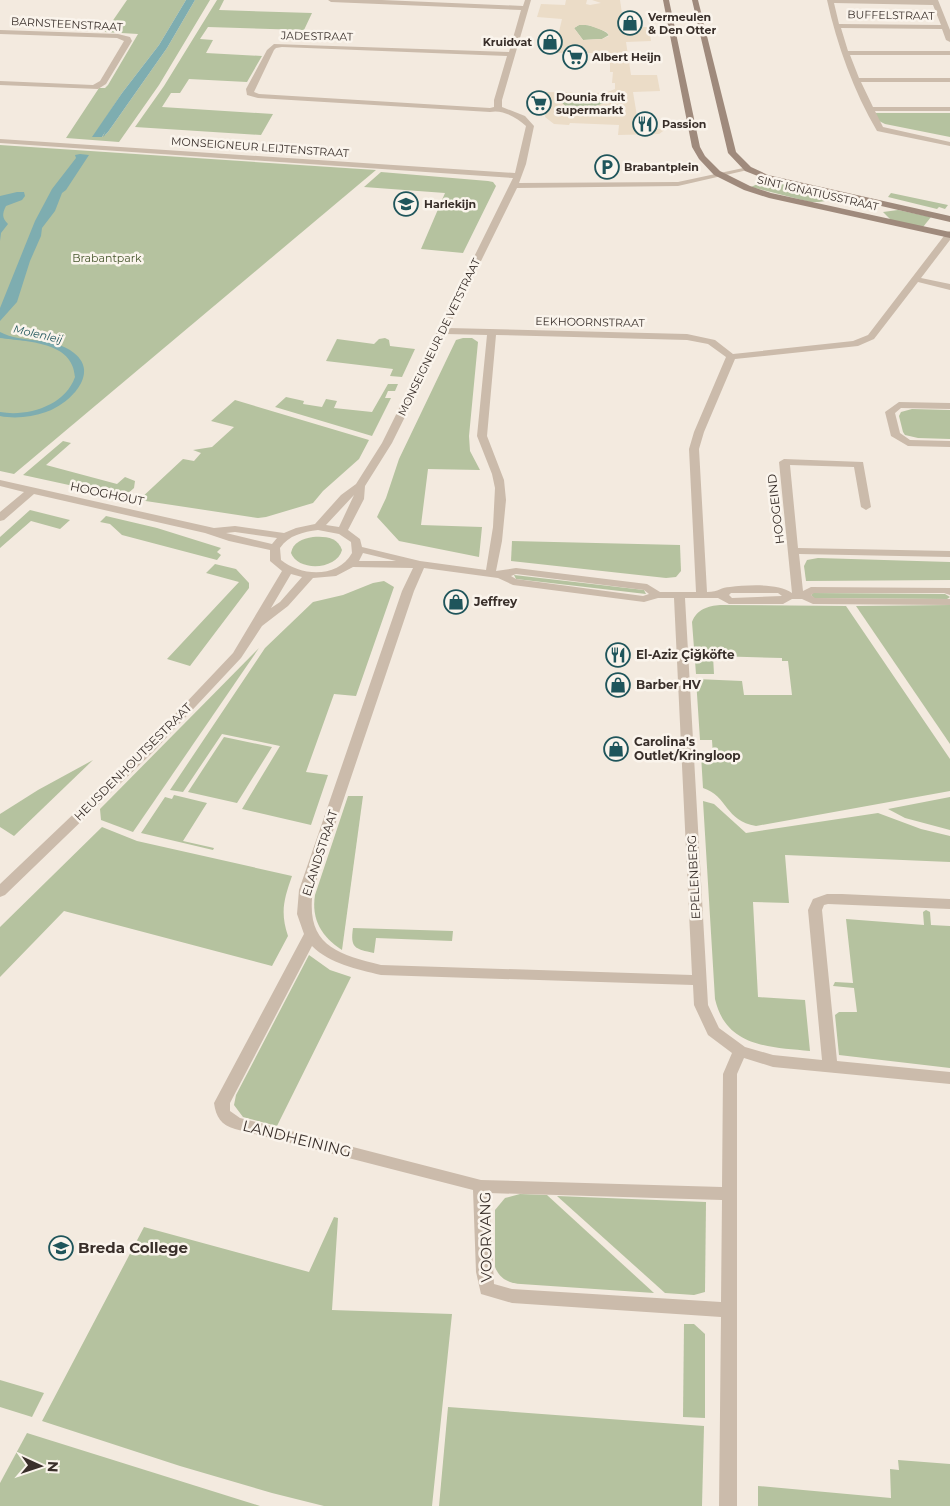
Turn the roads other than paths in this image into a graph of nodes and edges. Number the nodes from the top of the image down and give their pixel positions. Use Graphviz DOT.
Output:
graph roads {
  1 [pos="331,0"];
  2 [pos="666,0"];
  3 [pos="696,0"];
  4 [pos="830,0"];
  5 [pos="935,1"];
  6 [pos="527,4"];
  7 [pos="838,26"];
  8 [pos="944,27"];
  9 [pos="0,32"];
  10 [pos="950,40"];
  11 [pos="847,53"];
  12 [pos="950,53"];
  13 [pos="512,54"];
  14 [pos="856,80"];
  15 [pos="950,80"];
  16 [pos="0,82"];
  17 [pos="498,108"];
  18 [pos="869,108"];
  19 [pos="950,109"];
  20 [pos="0,141"];
  21 [pos="950,144"];
  22 [pos="748,169"];
  23 [pos="719,175"];
  24 [pos="518,176"];
  25 [pos="514,186"];
  26 [pos="950,219"];
  27 [pos="950,234"];
  28 [pos="916,279"];
  29 [pos="950,287"];
  30 [pos="443,331"];
  31 [pos="492,332"];
  32 [pos="731,357"];
  33 [pos="950,406"];
  34 [pos="950,444"];
  35 [pos="0,483"];
  36 [pos="360,486"];
  37 [pos="31,491"];
  38 [pos="866,507"];
  39 [pos="0,518"];
  40 [pos="318,527"];
  41 [pos="208,530"];
  42 [pos="342,532"];
  43 [pos="285,536"];
  44 [pos="275,548"];
  45 [pos="359,550"];
  46 [pos="794,550"];
  47 [pos="950,554"];
  48 [pos="350,564"];
  49 [pos="420,564"];
  50 [pos="288,570"];
  51 [pos="496,574"];
  52 [pos="310,575"];
  53 [pos="950,592"];
  54 [pos="679,595"];
  55 [pos="702,595"];
  56 [pos="797,596"];
  57 [pos="950,602"];
  58 [pos="257,624"];
  59 [pos="0,892"];
  60 [pos="950,904"];
  61 [pos="310,936"];
  62 [pos="700,980"];
  63 [pos="740,1051"];
  64 [pos="830,1067"];
  65 [pos="950,1078"];
  66 [pos="482,1186"];
  67 [pos="728,1194"];
  68 [pos="729,1310"];
  69 [pos="728,1506"];
  1 -- 6 [label="street"];
  2 -- 23 [label="main road, SINT IGNATIUSSTRAAT"];
  3 -- 22 [label="main road, SINT IGNATIUSSTRAAT"];
  4 -- 5 [label="street, BUFFELSTRAAT"];
  4 -- 7 [label="street, BUFFELSTRAAT"];
  5 -- 8 [label="street"];
  6 -- 13 [label="street"];
  7 -- 8 [label="street, BUFFELSTRAAT"];
  7 -- 11 [label="street, BUFFELSTRAAT"];
  8 -- 10 [label="street"];
  9 -- 16 [label="street, BARNSTEENSTRAAT"];
  11 -- 12 [label="street"];
  11 -- 14 [label="street, BUFFELSTRAAT"];
  13 -- 17 [label="street"];
  13 -- 17 [label="street, JADESTRAAT"];
  14 -- 15 [label="street"];
  14 -- 18 [label="street, BUFFELSTRAAT"];
  17 -- 24 [label="street"];
  18 -- 19 [label="street"];
  18 -- 21 [label="street, BUFFELSTRAAT"];
  20 -- 24 [label="street, MONSEIGNEUR LEIJTENSTRAAT"];
  22 -- 23 [label="street"];
  22 -- 26 [label="main road, SINT IGNATIUSSTRAAT"];
  23 -- 25 [label="street"];
  23 -- 27 [label="main road, SINT IGNATIUSSTRAAT"];
  24 -- 25 [label="street"];
  25 -- 30 [label="street, MONSEIGNEUR DE VETSTRAAT"];
  27 -- 28 [label="street"];
  28 -- 29 [label="street"];
  28 -- 32 [label="street"];
  30 -- 31 [label="street, EEKHOORNSTRAAT"];
  30 -- 36 [label="street, MONSEIGNEUR DE VETSTRAAT"];
  31 -- 32 [label="street, EEKHOORNSTRAAT"];
  31 -- 51 [label="street"];
  32 -- 55 [label="street"];
  33 -- 34 [label="street"];
  35 -- 37 [label="street, HOOGHOUT"];
  36 -- 40 [label="street, MONSEIGNEUR DE VETSTRAAT"];
  36 -- 42 [label="street, MONSEIGNEUR DE VETSTRAAT"];
  37 -- 39 [label="street"];
  37 -- 41 [label="street, HOOGHOUT"];
  38 -- 46 [label="street, HOOGEIND"];
  40 -- 42 [label="street"];
  40 -- 43 [label="street"];
  41 -- 43 [label="street, HOOGHOUT"];
  41 -- 44 [label="street, HOOGHOUT"];
  42 -- 45 [label="street"];
  43 -- 44 [label="street"];
  44 -- 50 [label="street"];
  45 -- 48 [label="street"];
  45 -- 49 [label="street"];
  46 -- 47 [label="street, HOOGEIND"];
  46 -- 56 [label="street, HOOGEIND"];
  48 -- 49 [label="street"];
  48 -- 52 [label="street"];
  49 -- 51 [label="street"];
  49 -- 61 [label="street, ELANDSTRAAT"];
  50 -- 52 [label="street"];
  50 -- 58 [label="street, HEUSDENHOUTSESTRAAT"];
  51 -- 54 [label="street"];
  52 -- 58 [label="street, HEUSDENHOUTSESTRAAT"];
  53 -- 56 [label="street"];
  54 -- 55 [label="street"];
  54 -- 62 [label="street, EPELENBERG"];
  55 -- 56 [label="street"];
  56 -- 57 [label="street"];
  58 -- 59 [label="street, HEUSDENHOUTSESTRAAT"];
  60 -- 64 [label="street"];
  61 -- 62 [label="street"];
  61 -- 66 [label="street, LANDHEINING"];
  62 -- 63 [label="street, EPELENBERG"];
  63 -- 64 [label="street, EPELENBERG"];
  63 -- 67 [label="street"];
  64 -- 65 [label="street, EPELENBERG"];
  66 -- 67 [label="street, VOORVANG"];
  66 -- 68 [label="street, VOORVANG"];
  67 -- 68 [label="street"];
  68 -- 69 [label="street"];
}
